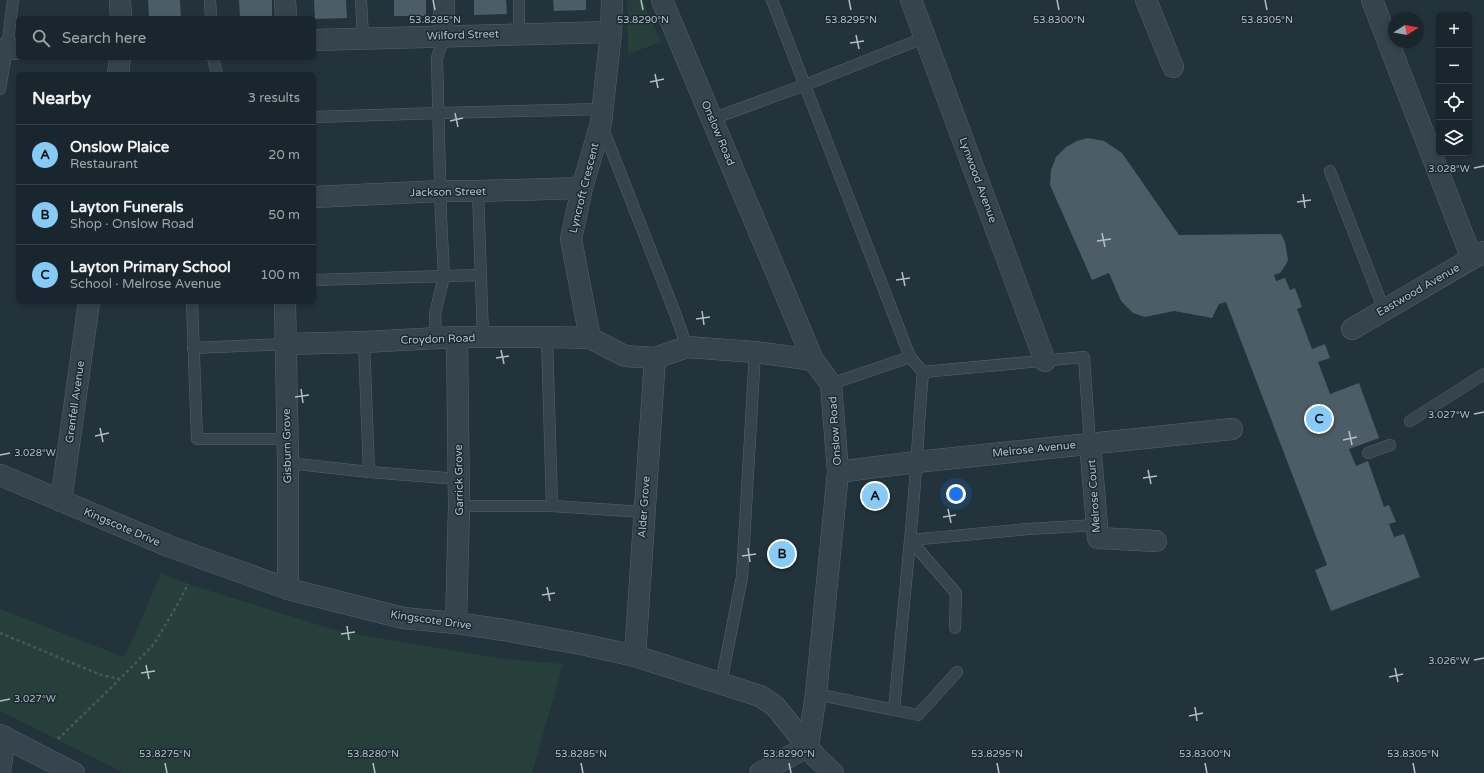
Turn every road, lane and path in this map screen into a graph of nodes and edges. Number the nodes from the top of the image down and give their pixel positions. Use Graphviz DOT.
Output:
graph roads {
  1 [pos="13,0"];
  2 [pos="120,0"];
  3 [pos="210,0"];
  4 [pos="285,0"];
  5 [pos="361,0"];
  6 [pos="444,0"];
  7 [pos="519,0"];
  8 [pos="612,0"];
  9 [pos="662,0"];
  10 [pos="772,0"];
  11 [pos="912,0"];
  12 [pos="1146,0"];
  13 [pos="1372,0"];
  14 [pos="121,16"];
  15 [pos="211,16"];
  16 [pos="286,16"];
  17 [pos="611,32"];
  18 [pos="519,33"];
  19 [pos="444,37"];
  20 [pos="926,37"];
  21 [pos="363,38"];
  22 [pos="316,40"];
  23 [pos="8,49"];
  24 [pos="120,60"];
  25 [pos="214,60"];
  26 [pos="1173,67"];
  27 [pos="118,72"];
  28 [pos="216,72"];
  29 [pos="805,85"];
  30 [pos="0,89"];
  31 [pos="439,113"];
  32 [pos="602,116"];
  33 [pos="316,117"];
  34 [pos="712,119"];
  35 [pos="1330,171"];
  36 [pos="582,188"];
  37 [pos="441,191"];
  38 [pos="478,191"];
  39 [pos="316,197"];
  40 [pos="1478,255"];
  41 [pos="480,275"];
  42 [pos="444,276"];
  43 [pos="316,280"];
  44 [pos="89,304"];
  45 [pos="192,304"];
  46 [pos="285,304"];
  47 [pos="1384,310"];
  48 [pos="1352,329"];
  49 [pos="457,337"];
  50 [pos="547,337"];
  51 [pos="436,338"];
  52 [pos="482,338"];
  53 [pos="590,338"];
  54 [pos="364,342"];
  55 [pos="286,344"];
  56 [pos="687,347"];
  57 [pos="193,348"];
  58 [pos="755,352"];
  59 [pos="910,357"];
  60 [pos="655,358"];
  61 [pos="813,360"];
  62 [pos="1045,361"];
  63 [pos="923,372"];
  64 [pos="1484,374"];
  65 [pos="832,384"];
  66 [pos="1410,421"];
  67 [pos="1232,430"];
  68 [pos="287,439"];
  69 [pos="1090,443"];
  70 [pos="1390,445"];
  71 [pos="1368,452"];
  72 [pos="916,462"];
  73 [pos="288,463"];
  74 [pos="369,472"];
  75 [pos="838,472"];
  76 [pos="0,475"];
  77 [pos="459,479"];
  78 [pos="61,501"];
  79 [pos="460,506"];
  80 [pos="552,506"];
  81 [pos="644,512"];
  82 [pos="1097,525"];
  83 [pos="910,540"];
  84 [pos="1156,541"];
  85 [pos="188,584"];
  86 [pos="288,589"];
  87 [pos="456,623"];
  88 [pos="955,628"];
  89 [pos="0,633"];
  90 [pos="635,656"];
  91 [pos="957,672"];
  92 [pos="120,679"];
  93 [pos="721,683"];
  94 [pos="816,694"];
  95 [pos="894,710"];
  96 [pos="2,736"];
  97 [pos="808,746"];
  98 [pos="40,756"];
  99 [pos="0,772"];
  100 [pos="74,773"];
  101 [pos="760,773"];
  102 [pos="833,773"];
  1 -- 23 [label="lane"];
  2 -- 14 [label="street"];
  3 -- 15 [label="lane"];
  4 -- 16 [label="street"];
  5 -- 21 [label="lane"];
  6 -- 19 [label="street"];
  7 -- 18 [label="lane"];
  8 -- 17 [label="street, Lyncroft Crescent"];
  9 -- 34 [label="street, Onslow Road"];
  10 -- 29 [label="lane"];
  11 -- 20 [label="street, Lynwood Avenue"];
  12 -- 26 [label="street"];
  13 -- 40 [label="street"];
  17 -- 18 [label="street, Wilford Street"];
  17 -- 32 [label="street, Lyncroft Crescent"];
  18 -- 19 [label="street, Wilford Street"];
  19 -- 21 [label="street, Wilford Street"];
  19 -- 31 [label="lane"];
  20 -- 29 [label="lane"];
  20 -- 62 [label="street, Lynwood Avenue"];
  21 -- 22 [label="street, Wilford Street"];
  23 -- 30 [label="lane"];
  24 -- 27 [label="street"];
  25 -- 28 [label="lane"];
  29 -- 34 [label="lane"];
  29 -- 59 [label="lane"];
  31 -- 32 [label="lane"];
  31 -- 33 [label="lane"];
  31 -- 37 [label="lane"];
  32 -- 36 [label="street, Lyncroft Crescent"];
  32 -- 56 [label="lane"];
  34 -- 61 [label="street, Onslow Road"];
  35 -- 47 [label="lane"];
  36 -- 38 [label="street, Jackson Street"];
  36 -- 53 [label="street, Lyncroft Crescent"];
  37 -- 38 [label="street, Jackson Street"];
  37 -- 39 [label="street, Jackson Street"];
  37 -- 42 [label="lane"];
  38 -- 41 [label="lane"];
  40 -- 47 [label="street, Eastwood Avenue"];
  41 -- 42 [label="lane"];
  41 -- 52 [label="lane"];
  42 -- 43 [label="lane"];
  42 -- 51 [label="lane"];
  44 -- 78 [label="street, Grenfell Avenue"];
  45 -- 57 [label="lane"];
  46 -- 55 [label="street, Gisburn Grove"];
  47 -- 48 [label="street, Eastwood Avenue"];
  49 -- 51 [label="street, Croydon Road"];
  49 -- 52 [label="street, Croydon Road"];
  49 -- 77 [label="street, Garrick Grove"];
  50 -- 52 [label="street, Croydon Road"];
  50 -- 53 [label="street, Croydon Road"];
  50 -- 80 [label="lane"];
  51 -- 54 [label="street, Croydon Road"];
  53 -- 60 [label="street"];
  54 -- 55 [label="street, Croydon Road"];
  54 -- 74 [label="lane"];
  55 -- 57 [label="lane"];
  55 -- 68 [label="street, Gisburn Grove"];
  56 -- 58 [label="street"];
  56 -- 60 [label="street"];
  57 -- 68 [label="lane"];
  58 -- 61 [label="street"];
  58 -- 93 [label="lane"];
  59 -- 63 [label="lane"];
  59 -- 65 [label="lane"];
  60 -- 81 [label="street, Alder Grove"];
  61 -- 65 [label="street, Onslow Road"];
  62 -- 63 [label="lane"];
  62 -- 69 [label="lane"];
  63 -- 72 [label="lane"];
  64 -- 66 [label="lane"];
  65 -- 75 [label="street, Onslow Road"];
  67 -- 69 [label="street, Melrose Avenue"];
  68 -- 73 [label="street, Gisburn Grove"];
  69 -- 72 [label="street, Melrose Avenue"];
  69 -- 82 [label="street, Melrose Court"];
  70 -- 71 [label="lane"];
  72 -- 75 [label="street, Melrose Avenue"];
  72 -- 83 [label="lane"];
  73 -- 74 [label="lane"];
  73 -- 86 [label="street, Gisburn Grove"];
  74 -- 77 [label="lane"];
  75 -- 94 [label="street, Onslow Road"];
  76 -- 78 [label="street, Kingscote Drive"];
  77 -- 79 [label="street, Garrick Grove"];
  78 -- 86 [label="street, Kingscote Drive"];
  79 -- 80 [label="lane"];
  79 -- 87 [label="street, Garrick Grove"];
  80 -- 81 [label="lane"];
  81 -- 90 [label="street, Alder Grove"];
  82 -- 83 [label="lane"];
  82 -- 84 [label="street, Melrose Court"];
  83 -- 88 [label="lane"];
  83 -- 95 [label="lane"];
  85 -- 92 [label="path"];
  86 -- 87 [label="street, Kingscote Drive"];
  87 -- 90 [label="street, Kingscote Drive"];
  89 -- 92 [label="path"];
  90 -- 93 [label="street, Kingscote Drive"];
  91 -- 95 [label="lane"];
  92 -- 98 [label="path"];
  93 -- 97 [label="street, Kingscote Drive"];
  94 -- 95 [label="lane"];
  94 -- 97 [label="street, Onslow Road"];
  96 -- 98 [label="street"];
  96 -- 99 [label="street"];
  97 -- 101 [label="street"];
  97 -- 102 [label="street, Kingscote Drive"];
  98 -- 100 [label="street"];
}
